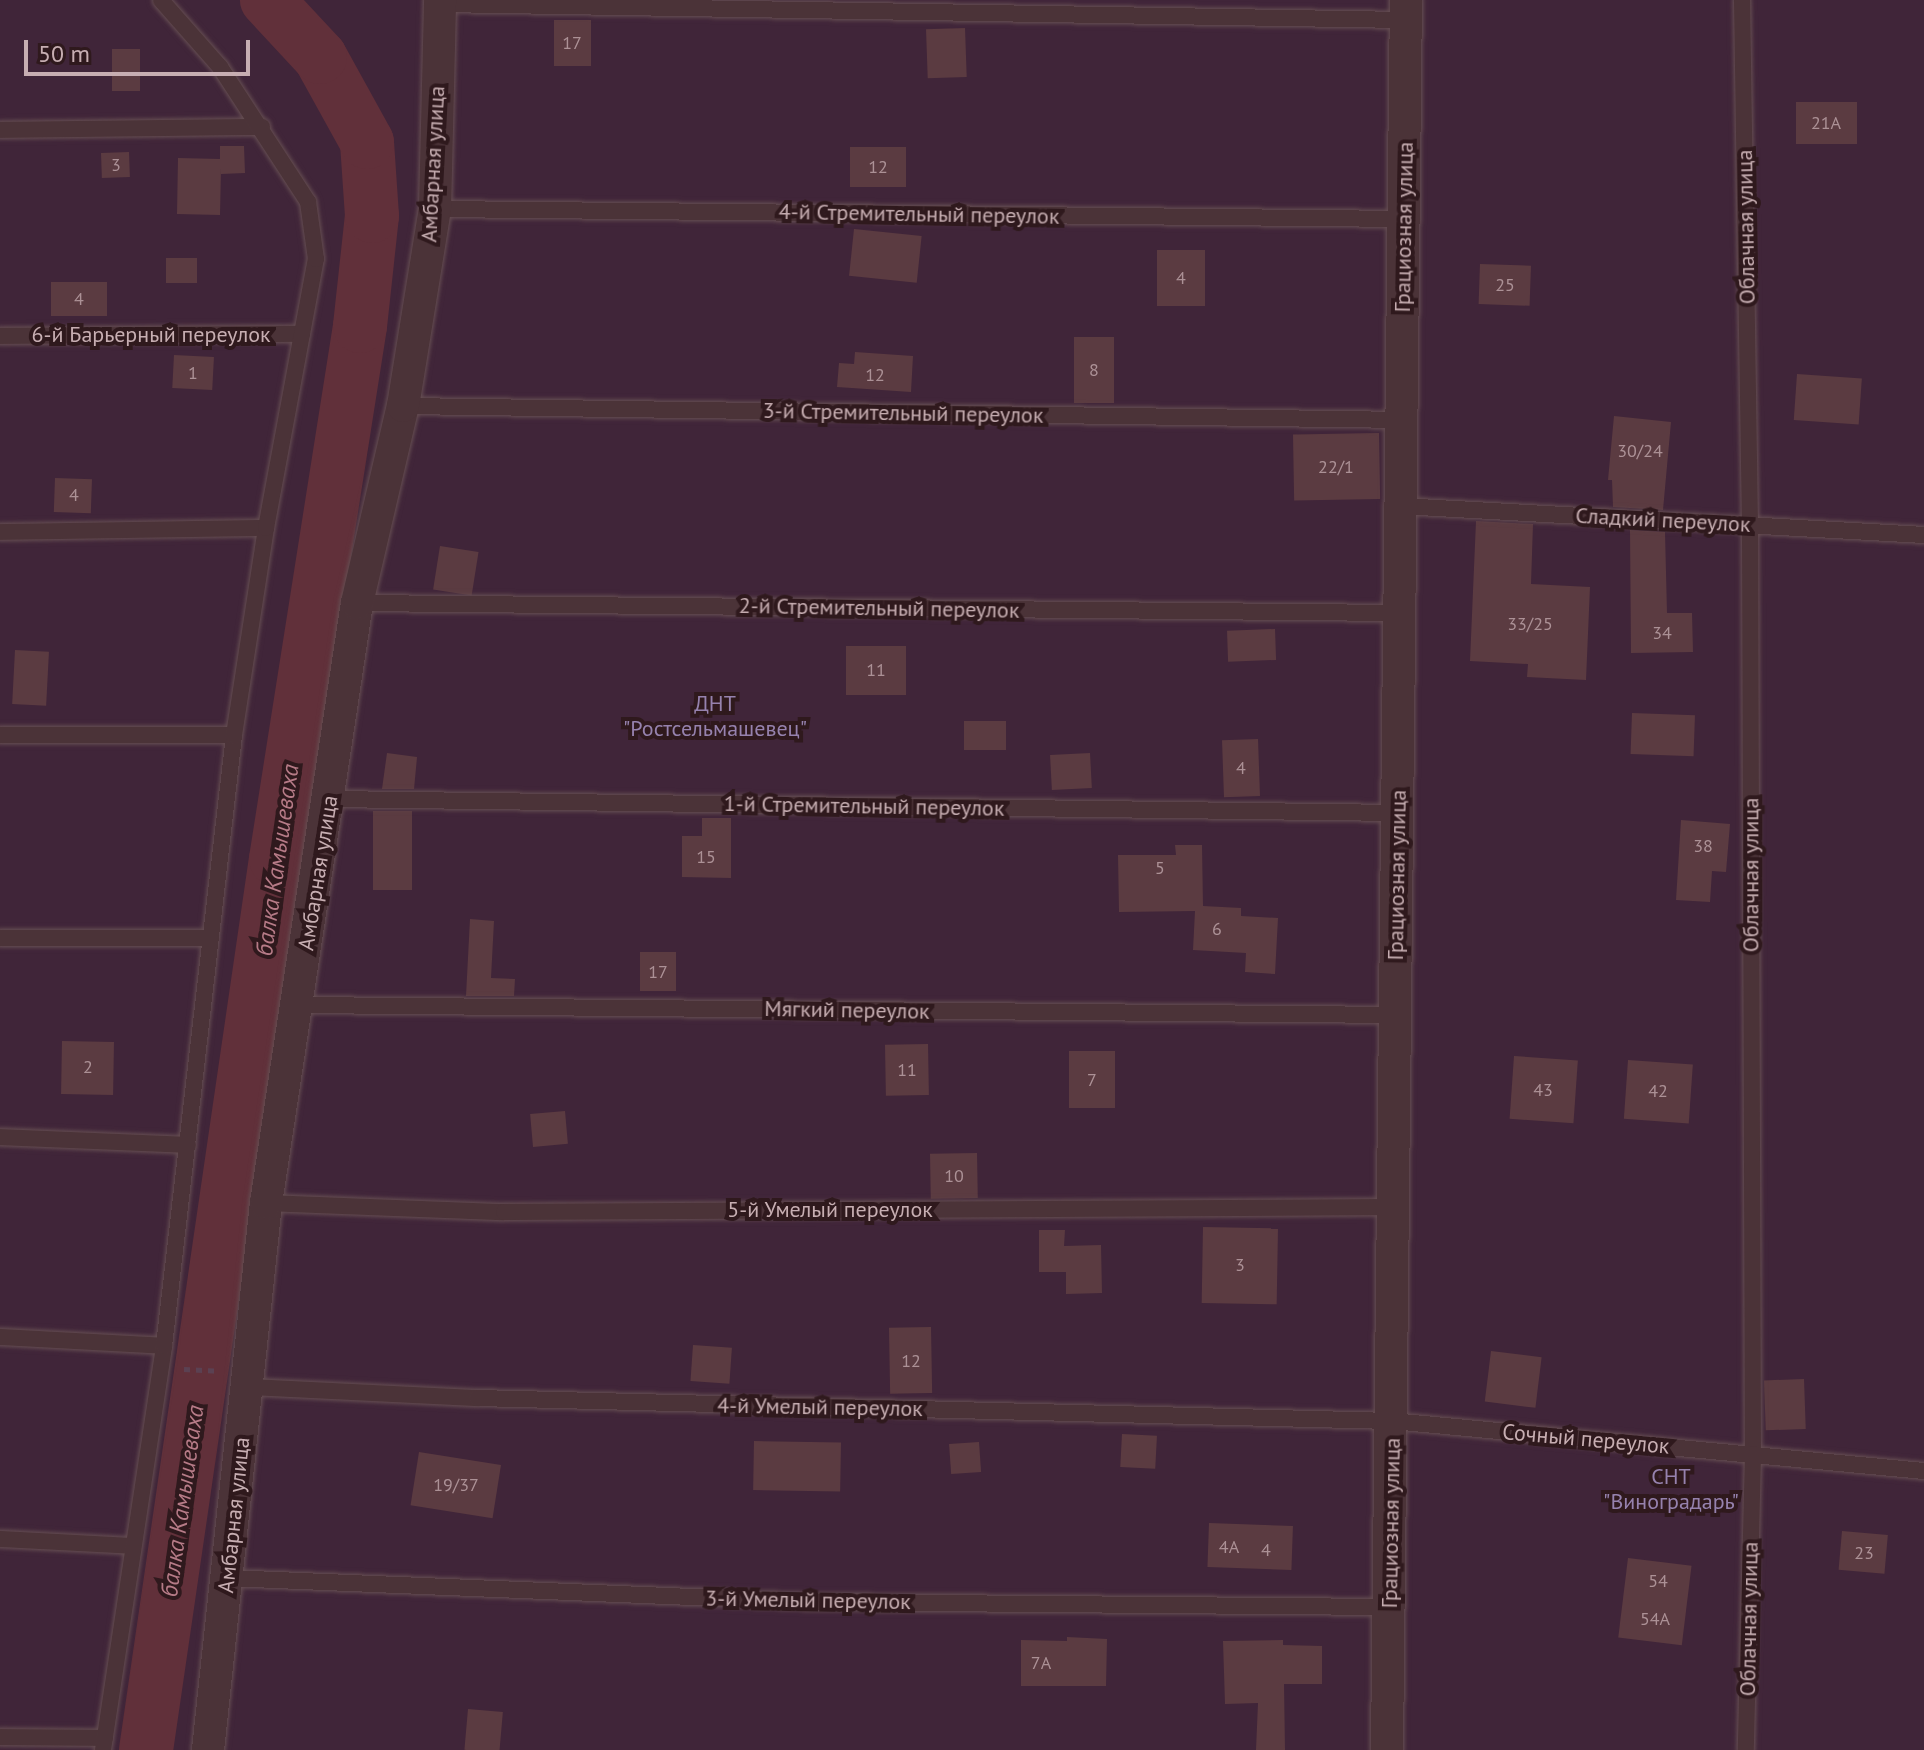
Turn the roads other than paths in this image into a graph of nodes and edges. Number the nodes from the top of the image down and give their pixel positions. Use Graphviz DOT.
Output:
graph roads {
  1 [pos="161,0"];
  2 [pos="1742,0"];
  3 [pos="440,2"];
  4 [pos="1406,10"];
  5 [pos="262,127"];
  6 [pos="0,130"];
  7 [pos="435,209"];
  8 [pos="1404,219"];
  9 [pos="302,334"];
  10 [pos="0,336"];
  11 [pos="403,406"];
  12 [pos="1402,420"];
  13 [pos="1401,506"];
  14 [pos="1750,524"];
  15 [pos="266,528"];
  16 [pos="0,532"];
  17 [pos="1924,535"];
  18 [pos="357,603"];
  19 [pos="1400,613"];
  20 [pos="0,735"];
  21 [pos="234,735"];
  22 [pos="329,799"];
  23 [pos="1398,813"];
  24 [pos="0,938"];
  25 [pos="211,938"];
  26 [pos="298,1005"];
  27 [pos="1396,1015"];
  28 [pos="0,1137"];
  29 [pos="188,1145"];
  30 [pos="266,1203"];
  31 [pos="1394,1207"];
  32 [pos="0,1337"];
  33 [pos="164,1346"];
  34 [pos="247,1380"];
  35 [pos="1392,1421"];
  36 [pos="1753,1454"];
  37 [pos="1924,1471"];
  38 [pos="0,1539"];
  39 [pos="133,1546"];
  40 [pos="227,1578"];
  41 [pos="1389,1607"];
  42 [pos="0,1737"];
  43 [pos="104,1744"];
  44 [pos="208,1750"];
  45 [pos="1387,1750"];
  46 [pos="1746,1750"];
  1 -- 5 [label="lane"];
  2 -- 14 [label="lane, Облачная улица"];
  3 -- 4 [label="lane"];
  3 -- 7 [label="street, Амбарная улица"];
  4 -- 8 [label="street, Грациозная улица"];
  5 -- 6 [label="lane"];
  5 -- 9 [label="lane"];
  7 -- 8 [label="lane, 4-й Стремительный переулок"];
  7 -- 11 [label="street, Амбарная улица"];
  8 -- 12 [label="street, Грациозная улица"];
  9 -- 10 [label="lane, 6-й Барьерный переулок"];
  9 -- 15 [label="lane"];
  11 -- 12 [label="lane, 3-й Стремительный переулок"];
  11 -- 18 [label="street, Амбарная улица"];
  12 -- 13 [label="street, Грациозная улица"];
  13 -- 14 [label="lane, Сладкий переулок"];
  13 -- 19 [label="street, Грациозная улица"];
  14 -- 17 [label="lane, Сладкий переулок"];
  14 -- 36 [label="lane, Облачная улица"];
  15 -- 16 [label="lane"];
  15 -- 21 [label="lane"];
  18 -- 19 [label="lane, 2-й Стремительный переулок"];
  18 -- 22 [label="street, Амбарная улица"];
  19 -- 23 [label="street, Грациозная улица"];
  20 -- 21 [label="lane"];
  21 -- 25 [label="lane"];
  22 -- 23 [label="lane, 1-й Стремительный переулок"];
  22 -- 26 [label="street, Амбарная улица"];
  23 -- 27 [label="street, Грациозная улица"];
  24 -- 25 [label="lane"];
  25 -- 29 [label="lane"];
  26 -- 27 [label="lane, Мягкий переулок"];
  26 -- 30 [label="street, Амбарная улица"];
  27 -- 31 [label="street, Грациозная улица"];
  28 -- 29 [label="lane"];
  29 -- 33 [label="lane"];
  30 -- 31 [label="lane, 5-й Умелый переулок"];
  30 -- 34 [label="street, Амбарная улица"];
  31 -- 35 [label="street, Грациозная улица"];
  32 -- 33 [label="lane"];
  33 -- 39 [label="lane"];
  34 -- 35 [label="lane, 4-й Умелый переулок"];
  34 -- 40 [label="street, Амбарная улица"];
  35 -- 36 [label="lane, Сочный переулок"];
  35 -- 41 [label="street, Грациозная улица"];
  36 -- 37 [label="lane, Сочный переулок"];
  36 -- 46 [label="lane, Облачная улица"];
  38 -- 39 [label="lane"];
  39 -- 43 [label="lane"];
  40 -- 41 [label="lane, 3-й Умелый переулок"];
  40 -- 44 [label="street, Амбарная улица"];
  41 -- 45 [label="street, Грациозная улица"];
  42 -- 43 [label="lane"];
}
